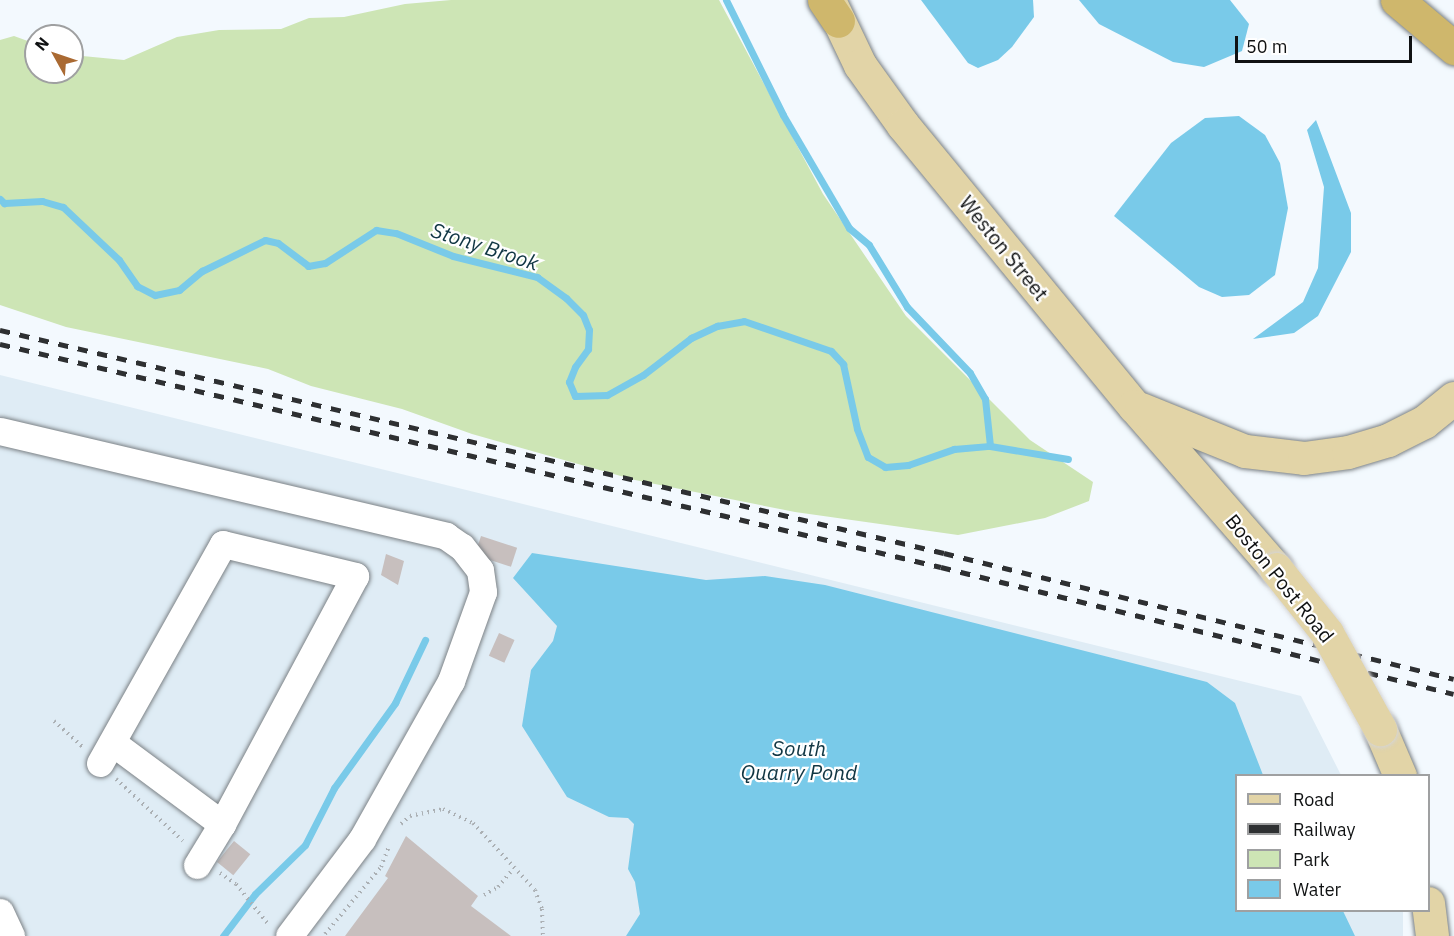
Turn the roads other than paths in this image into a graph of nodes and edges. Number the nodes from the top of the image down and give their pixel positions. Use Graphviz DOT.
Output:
graph roads {
  1 [pos="1396,0"];
  2 [pos="830,7"];
  3 [pos="1454,48"];
  4 [pos="1454,398"];
  5 [pos="1134,406"];
  6 [pos="0,431"];
  7 [pos="1200,482"];
  8 [pos="1399,774"];
  9 [pos="222,824"];
  10 [pos="199,862"];
  11 [pos="0,912"];
  12 [pos="1429,912"];
  13 [pos="280,932"];
  14 [pos="11,936"];
  15 [pos="1432,936"];
  1 -- 3 [label="highway"];
  2 -- 5 [label="main road, Weston Street"];
  4 -- 5 [label="main road"];
  5 -- 7 [label="main road, Weston Street"];
  6 -- 13 [label="lane"];
  7 -- 8 [label="main road, Boston Post Road, bridge"];
  9 -- 9 [label="lane"];
  9 -- 10 [label="lane"];
  11 -- 14 [label="lane"];
  12 -- 15 [label="main road"];
}
